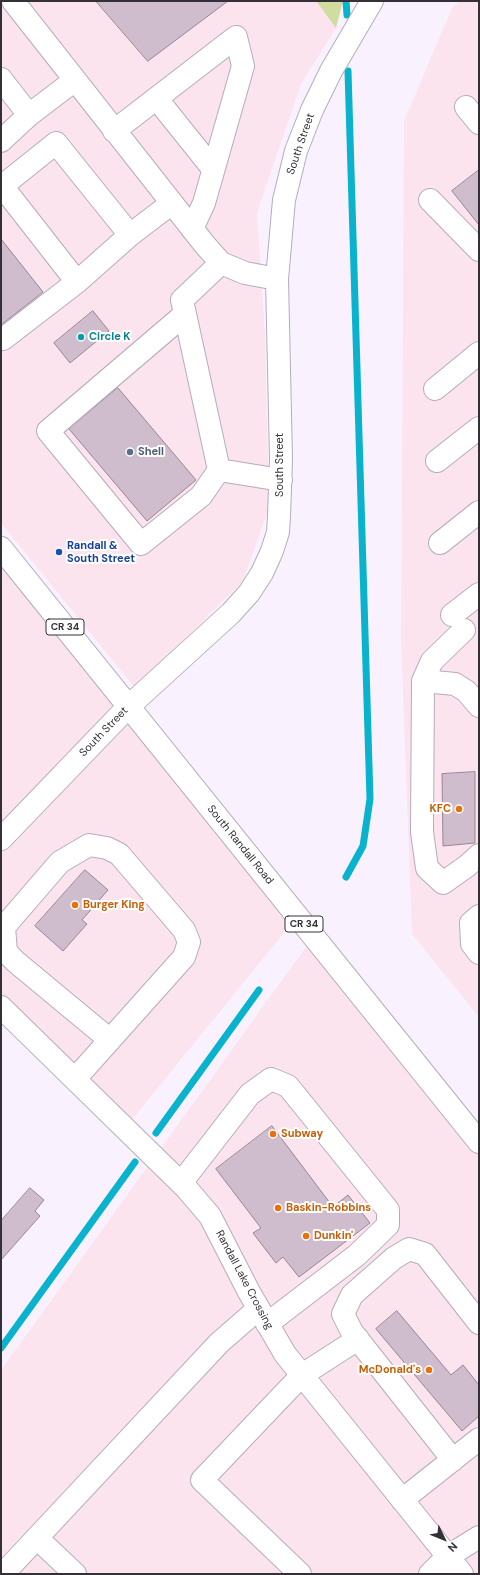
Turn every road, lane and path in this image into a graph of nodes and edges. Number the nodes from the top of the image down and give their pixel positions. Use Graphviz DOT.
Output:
graph roads {
  1 [pos="13,1"];
  2 [pos="372,1"];
  3 [pos="1,80"];
  4 [pos="75,80"];
  5 [pos="157,99"];
  6 [pos="29,116"];
  7 [pos="114,131"];
  8 [pos="1,141"];
  9 [pos="213,169"];
  10 [pos="2,186"];
  11 [pos="430,200"];
  12 [pos="172,203"];
  13 [pos="192,229"];
  14 [pos="130,235"];
  15 [pos="479,250"];
  16 [pos="221,263"];
  17 [pos="277,279"];
  18 [pos="77,282"];
  19 [pos="185,314"];
  20 [pos="1,337"];
  21 [pos="479,353"];
  22 [pos="435,389"];
  23 [pos="479,428"];
  24 [pos="437,461"];
  25 [pos="219,470"];
  26 [pos="281,480"];
  27 [pos="479,512"];
  28 [pos="440,543"];
  29 [pos="1,548"];
  30 [pos="479,594"];
  31 [pos="423,681"];
  32 [pos="128,706"];
  33 [pos="479,706"];
  34 [pos="1,838"];
  35 [pos="479,855"];
  36 [pos="479,916"];
  37 [pos="479,953"];
  38 [pos="1,1007"];
  39 [pos="110,1040"];
  40 [pos="75,1079"];
  41 [pos="479,1142"];
  42 [pos="181,1182"];
  43 [pos="263,1316"];
  44 [pos="479,1323"];
  45 [pos="358,1339"];
  46 [pos="302,1375"];
  47 [pos="479,1439"];
  48 [pos="453,1460"];
  49 [pos="402,1500"];
  50 [pos="479,1537"];
  51 [pos="37,1538"];
  52 [pos="447,1557"];
  53 [pos="3,1574"];
  54 [pos="75,1574"];
  55 [pos="300,1574"];
  56 [pos="430,1574"];
  57 [pos="462,1574"];
  1 -- 4 [label="street"];
  2 -- 17 [label="street, South Street"];
  3 -- 6 [label="street"];
  4 -- 6 [label="street"];
  4 -- 7 [label="street"];
  5 -- 7 [label="street"];
  5 -- 9 [label="street"];
  5 -- 9 [label="street"];
  6 -- 8 [label="street"];
  7 -- 12 [label="street"];
  9 -- 13 [label="street"];
  10 -- 14 [label="street"];
  10 -- 18 [label="street"];
  11 -- 15 [label="street"];
  12 -- 13 [label="street"];
  12 -- 14 [label="street"];
  13 -- 16 [label="street"];
  14 -- 18 [label="street"];
  16 -- 17 [label="street"];
  16 -- 19 [label="street"];
  17 -- 26 [label="street, South Street"];
  18 -- 20 [label="street"];
  19 -- 25 [label="street"];
  19 -- 25 [label="street"];
  21 -- 22 [label="street"];
  23 -- 24 [label="street"];
  25 -- 26 [label="street"];
  26 -- 32 [label="street, South Street"];
  27 -- 28 [label="street"];
  29 -- 32 [label="street, South Randall Road / CR 34"];
  30 -- 31 [label="street"];
  31 -- 33 [label="street"];
  31 -- 35 [label="street"];
  32 -- 34 [label="street, South Street"];
  32 -- 41 [label="street, South Randall Road / CR 34"];
  36 -- 37 [label="street"];
  38 -- 40 [label="street, Randall Lake Crossing"];
  39 -- 39 [label="street"];
  39 -- 40 [label="street"];
  40 -- 42 [label="street, Randall Lake Crossing"];
  42 -- 43 [label="street, Randall Lake Crossing"];
  42 -- 43 [label="street"];
  43 -- 46 [label="street, Randall Lake Crossing"];
  43 -- 51 [label="street"];
  44 -- 45 [label="street"];
  45 -- 46 [label="street"];
  45 -- 48 [label="street"];
  46 -- 49 [label="street, Randall Lake Crossing"];
  46 -- 55 [label="street"];
  47 -- 48 [label="street"];
  48 -- 49 [label="street"];
  49 -- 52 [label="street, Randall Lake Crossing"];
  50 -- 52 [label="street"];
  51 -- 53 [label="street"];
  51 -- 54 [label="street"];
  52 -- 56 [label="street"];
  52 -- 57 [label="street, Randall Lake Crossing"];
}
